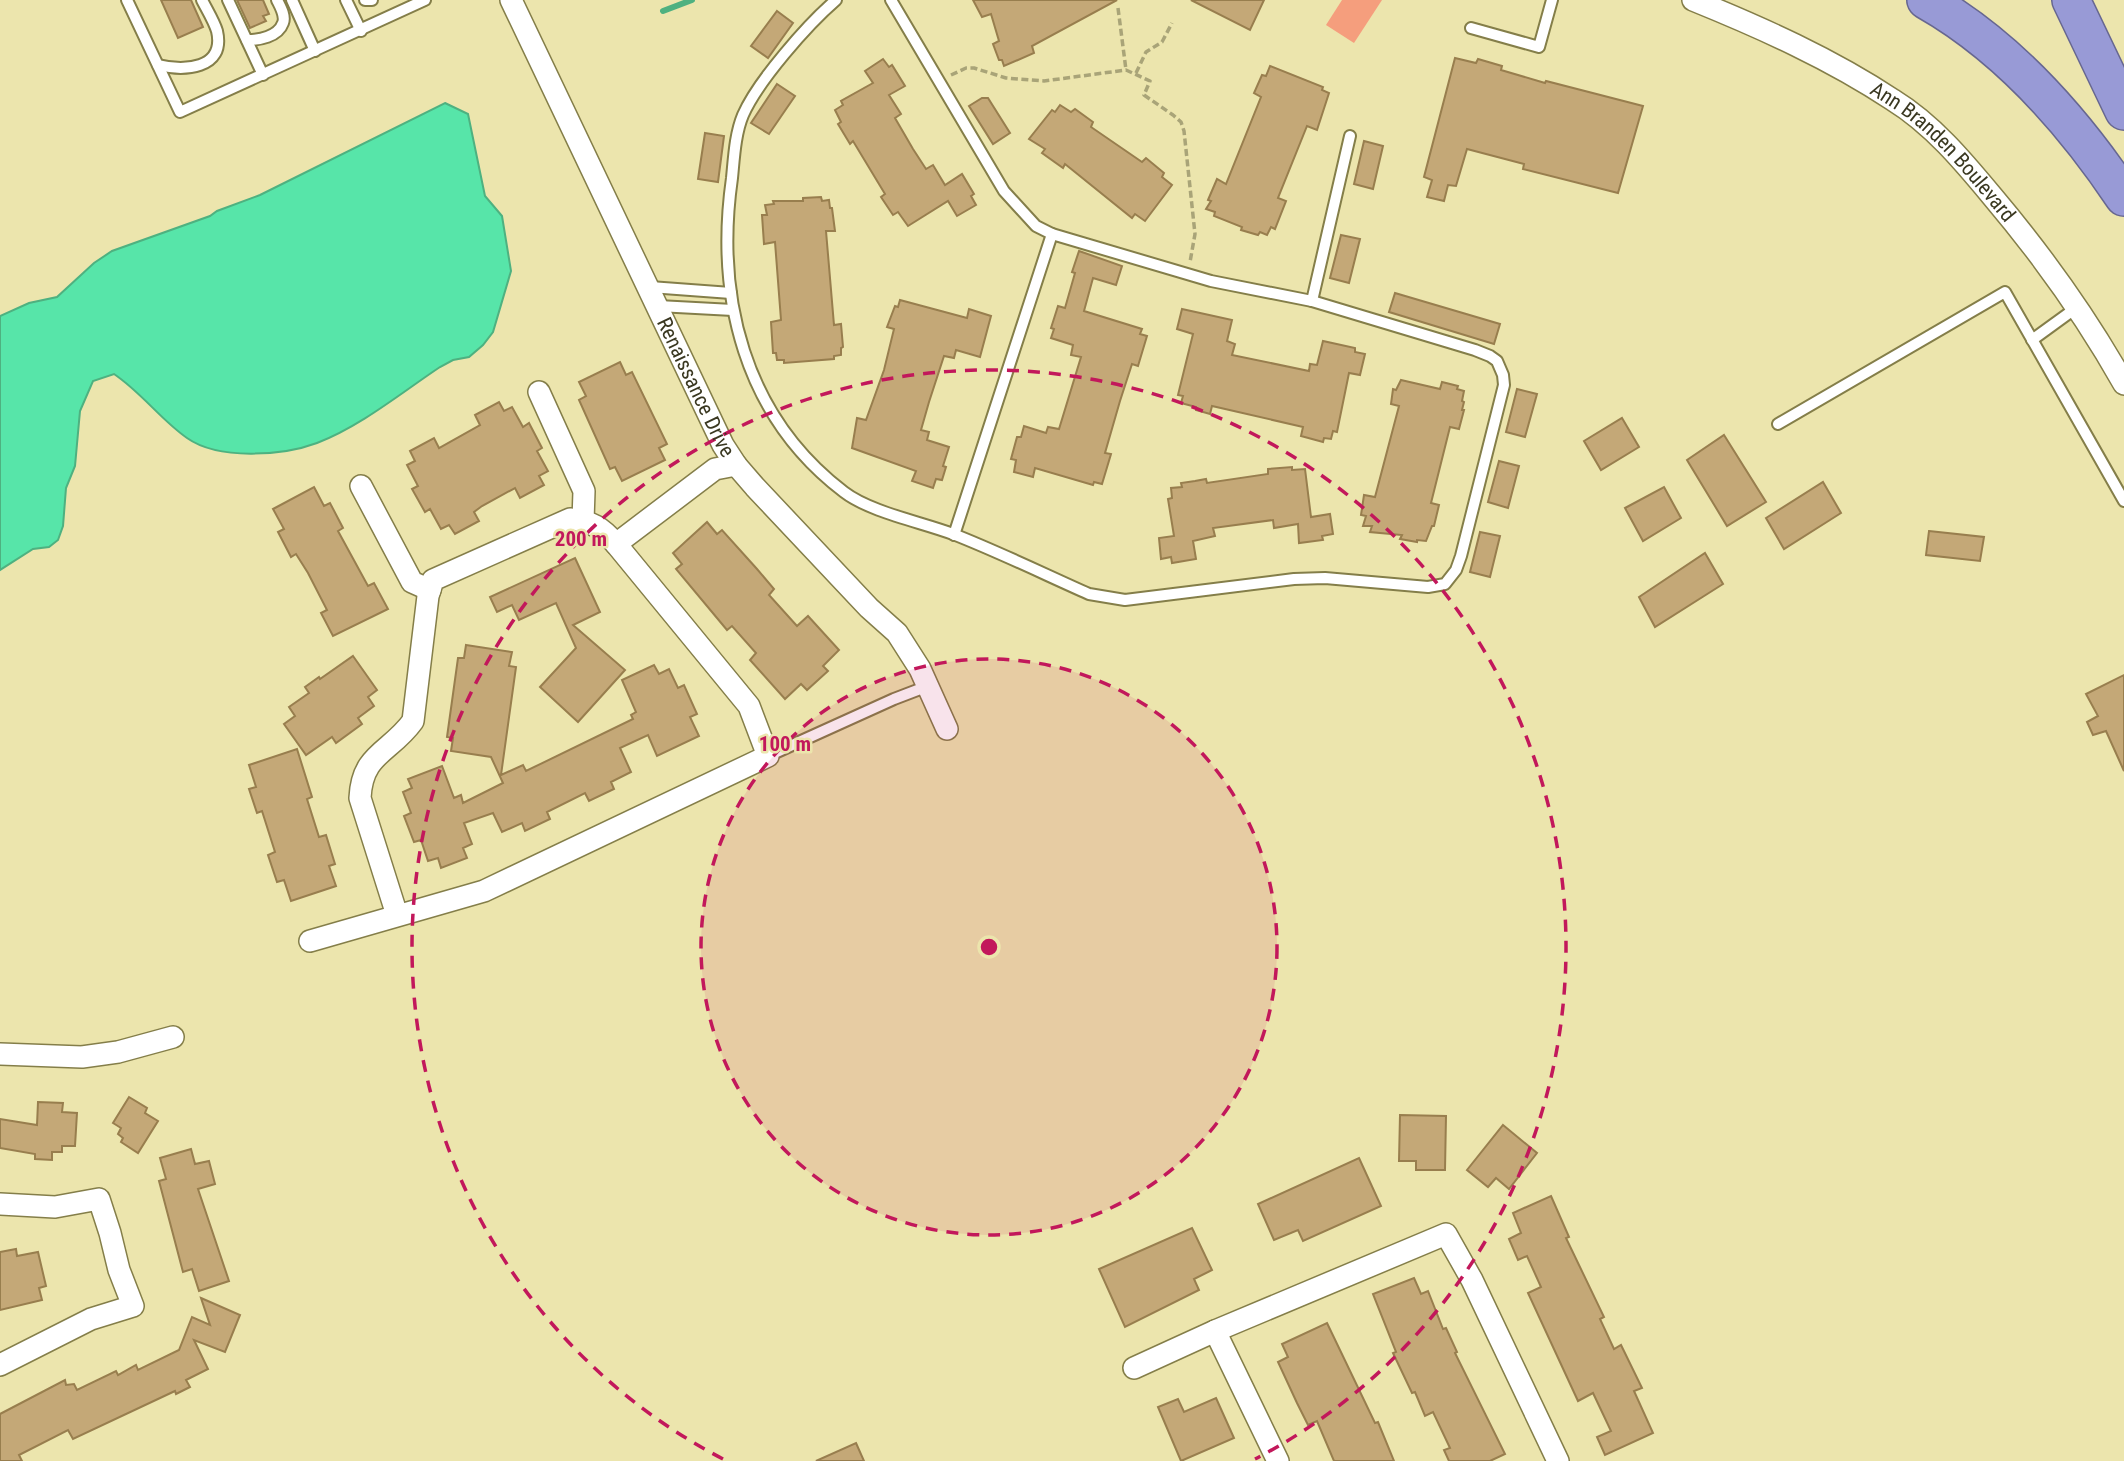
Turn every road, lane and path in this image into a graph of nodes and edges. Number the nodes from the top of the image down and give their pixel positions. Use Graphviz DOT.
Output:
graph roads {
  1 [pos="127,0"];
  2 [pos="202,0"];
  3 [pos="228,0"];
  4 [pos="277,0"];
  5 [pos="292,0"];
  6 [pos="345,0"];
  7 [pos="365,0"];
  8 [pos="372,0"];
  9 [pos="425,0"];
  10 [pos="511,0"];
  11 [pos="836,0"];
  12 [pos="891,0"];
  13 [pos="1552,0"];
  14 [pos="1693,0"];
  15 [pos="1926,0"];
  16 [pos="2071,0"];
  17 [pos="1118,8"];
  18 [pos="1172,23"];
  19 [pos="1471,28"];
  20 [pos="361,31"];
  21 [pos="247,40"];
  22 [pos="315,51"];
  23 [pos="158,65"];
  24 [pos="1126,70"];
  25 [pos="1136,73"];
  26 [pos="263,75"];
  27 [pos="939,80"];
  28 [pos="2124,111"];
  29 [pos="1350,136"];
  30 [pos="2124,197"];
  31 [pos="1052,234"];
  32 [pos="1186,274"];
  33 [pos="731,293"];
  34 [pos="654,296"];
  35 [pos="1312,301"];
  36 [pos="2076,308"];
  37 [pos="733,310"];
  38 [pos="2032,341"];
  39 [pos="2124,384"];
  40 [pos="539,393"];
  41 [pos="1778,424"];
  42 [pos="736,465"];
  43 [pos="361,486"];
  44 [pos="2124,501"];
  45 [pos="583,521"];
  46 [pos="954,535"];
  47 [pos="616,544"];
  48 [pos="430,590"];
  49 [pos="928,686"];
  50 [pos="947,729"];
  51 [pos="768,757"];
  52 [pos="397,915"];
  53 [pos="310,941"];
  54 [pos="173,1037"];
  55 [pos="0,1054"];
  56 [pos="0,1204"];
  57 [pos="1215,1331"];
  58 [pos="0,1365"];
  59 [pos="1134,1368"];
  60 [pos="1278,1461"];
  61 [pos="1558,1461"];
  1 -- 23 [label="lane"];
  2 -- 23 [label="lane"];
  3 -- 21 [label="lane"];
  4 -- 21 [label="lane"];
  5 -- 22 [label="lane"];
  6 -- 20 [label="lane"];
  7 -- 8 [label="lane"];
  9 -- 20 [label="lane"];
  10 -- 34 [label="street, Renaissance Drive"];
  11 -- 33 [label="lane"];
  12 -- 27 [label="lane"];
  13 -- 19 [label="lane"];
  14 -- 36 [label="street, Ann Branden Boulevard"];
  15 -- 30 [label="highway"];
  16 -- 28 [label="highway"];
  17 -- 24 [label="path"];
  18 -- 25 [label="path"];
  20 -- 22 [label="lane"];
  21 -- 26 [label="lane"];
  22 -- 26 [label="lane"];
  23 -- 26 [label="lane"];
  24 -- 25 [label="path"];
  24 -- 27 [label="path"];
  25 -- 32 [label="path"];
  27 -- 31 [label="lane"];
  29 -- 35 [label="lane"];
  31 -- 32 [label="lane"];
  31 -- 46 [label="lane"];
  32 -- 35 [label="lane"];
  33 -- 34 [label="lane"];
  33 -- 37 [label="lane"];
  34 -- 37 [label="lane"];
  34 -- 42 [label="street, Renaissance Drive"];
  35 -- 46 [label="lane"];
  36 -- 38 [label="lane"];
  36 -- 39 [label="street, Ann Branden Boulevard"];
  37 -- 46 [label="lane"];
  38 -- 41 [label="lane"];
  38 -- 44 [label="lane"];
  40 -- 45 [label="street"];
  42 -- 47 [label="street"];
  42 -- 49 [label="street, Renaissance Drive"];
  43 -- 48 [label="street"];
  45 -- 47 [label="street"];
  45 -- 48 [label="street"];
  47 -- 51 [label="street"];
  48 -- 52 [label="street"];
  49 -- 50 [label="street, Renaissance Drive"];
  49 -- 51 [label="lane"];
  51 -- 52 [label="street"];
  52 -- 53 [label="street"];
  54 -- 55 [label="street"];
  56 -- 58 [label="street"];
  57 -- 59 [label="street"];
  57 -- 60 [label="street"];
  57 -- 61 [label="street"];
}
